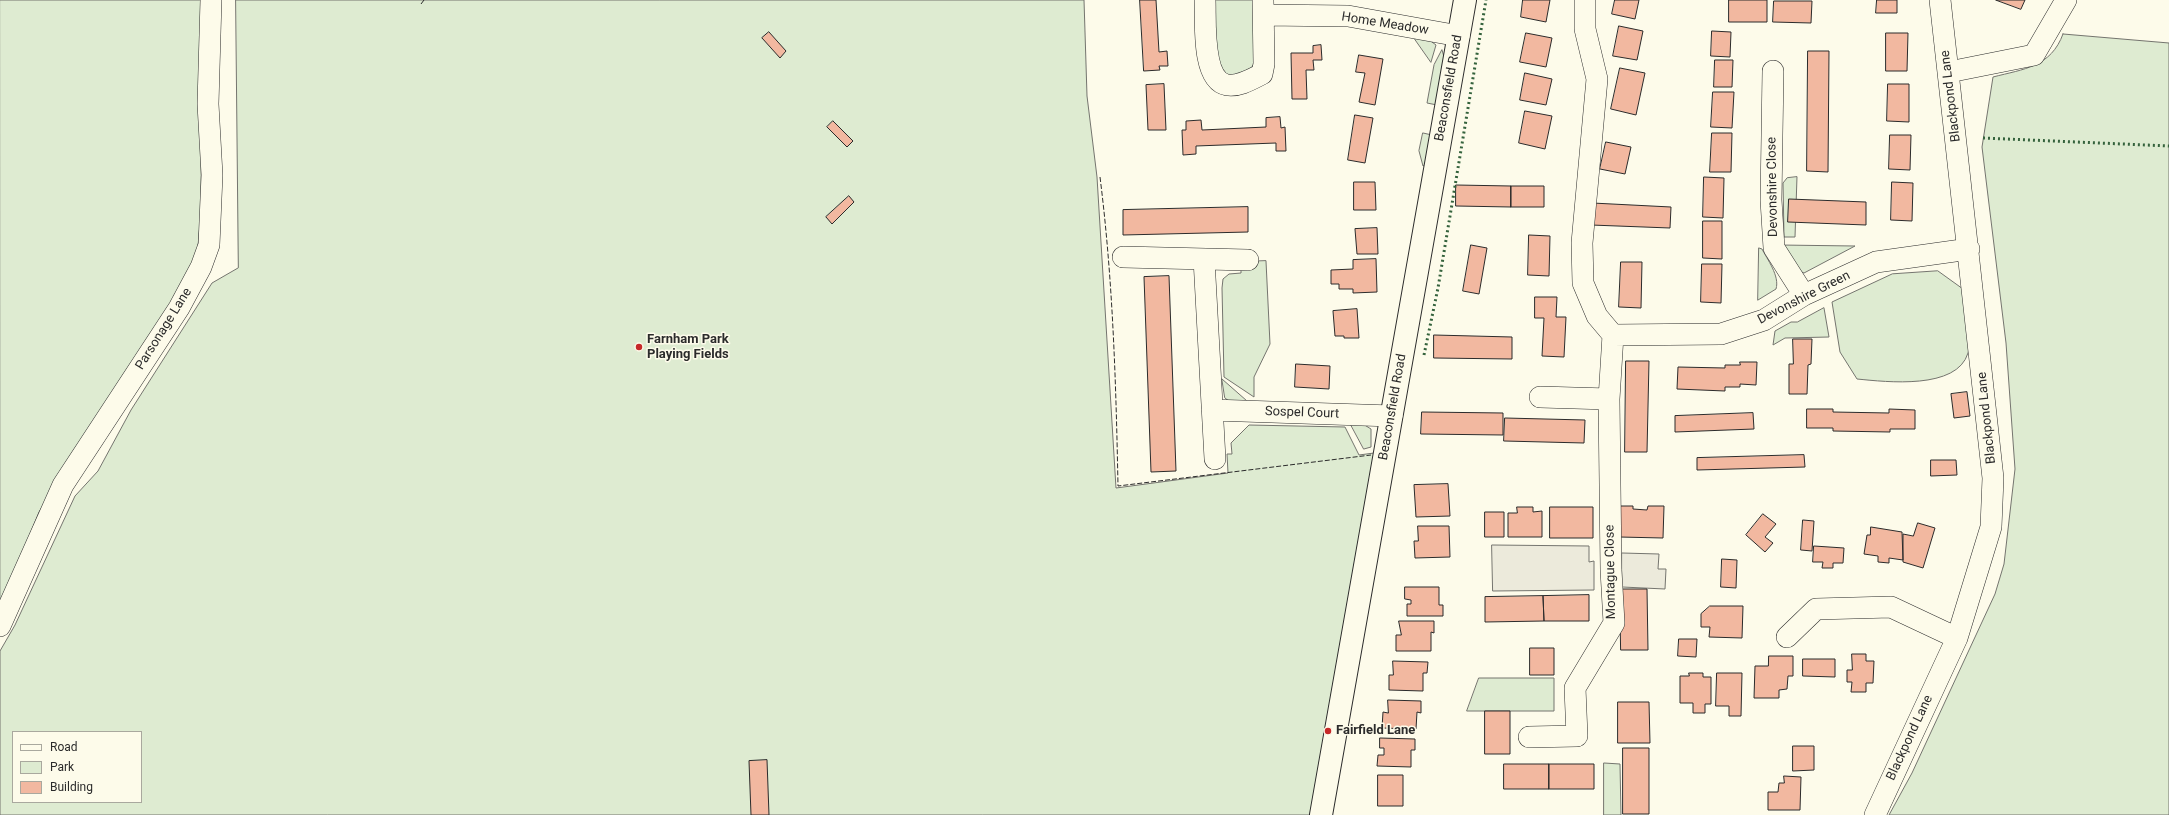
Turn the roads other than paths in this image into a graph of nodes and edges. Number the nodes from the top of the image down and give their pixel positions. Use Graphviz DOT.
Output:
graph roads {
  1 [pos="211,0"];
  2 [pos="1206,0"];
  3 [pos="1465,0"];
  4 [pos="1585,0"];
  5 [pos="1940,0"];
  6 [pos="2066,0"];
  7 [pos="1264,8"];
  8 [pos="1458,36"];
  9 [pos="1774,71"];
  10 [pos="1949,72"];
  11 [pos="1969,249"];
  12 [pos="1123,257"];
  13 [pos="1204,259"];
  14 [pos="1248,260"];
  15 [pos="1804,295"];
  16 [pos="1613,335"];
  17 [pos="1540,397"];
  18 [pos="1609,399"];
  19 [pos="1212,410"];
  20 [pos="1392,416"];
  21 [pos="1215,459"];
  22 [pos="0,626"];
  23 [pos="1787,637"];
  24 [pos="1957,638"];
  25 [pos="1529,737"];
  26 [pos="1321,815"];
  27 [pos="1875,815"];
  1 -- 22 [label="street, Parsonage Lane"];
  2 -- 7 [label="street, Home Meadow"];
  3 -- 8 [label="main road, Beaconsfield Road"];
  4 -- 16 [label="street"];
  5 -- 10 [label="street, Blackpond Lane"];
  6 -- 10 [label="street"];
  7 -- 8 [label="street, Home Meadow"];
  8 -- 20 [label="main road, Beaconsfield Road"];
  9 -- 15 [label="street, Devonshire Close"];
  10 -- 11 [label="street, Blackpond Lane"];
  11 -- 15 [label="street, Devonshire Green"];
  11 -- 24 [label="street, Blackpond Lane"];
  12 -- 13 [label="street"];
  13 -- 14 [label="street"];
  13 -- 19 [label="street"];
  15 -- 16 [label="street, Devonshire Green"];
  16 -- 18 [label="street"];
  17 -- 18 [label="street"];
  18 -- 25 [label="street, Montague Close"];
  19 -- 20 [label="street, Sospel Court"];
  19 -- 21 [label="street"];
  20 -- 26 [label="main road, Beaconsfield Road"];
  23 -- 24 [label="street"];
  24 -- 27 [label="street, Blackpond Lane"];
}
